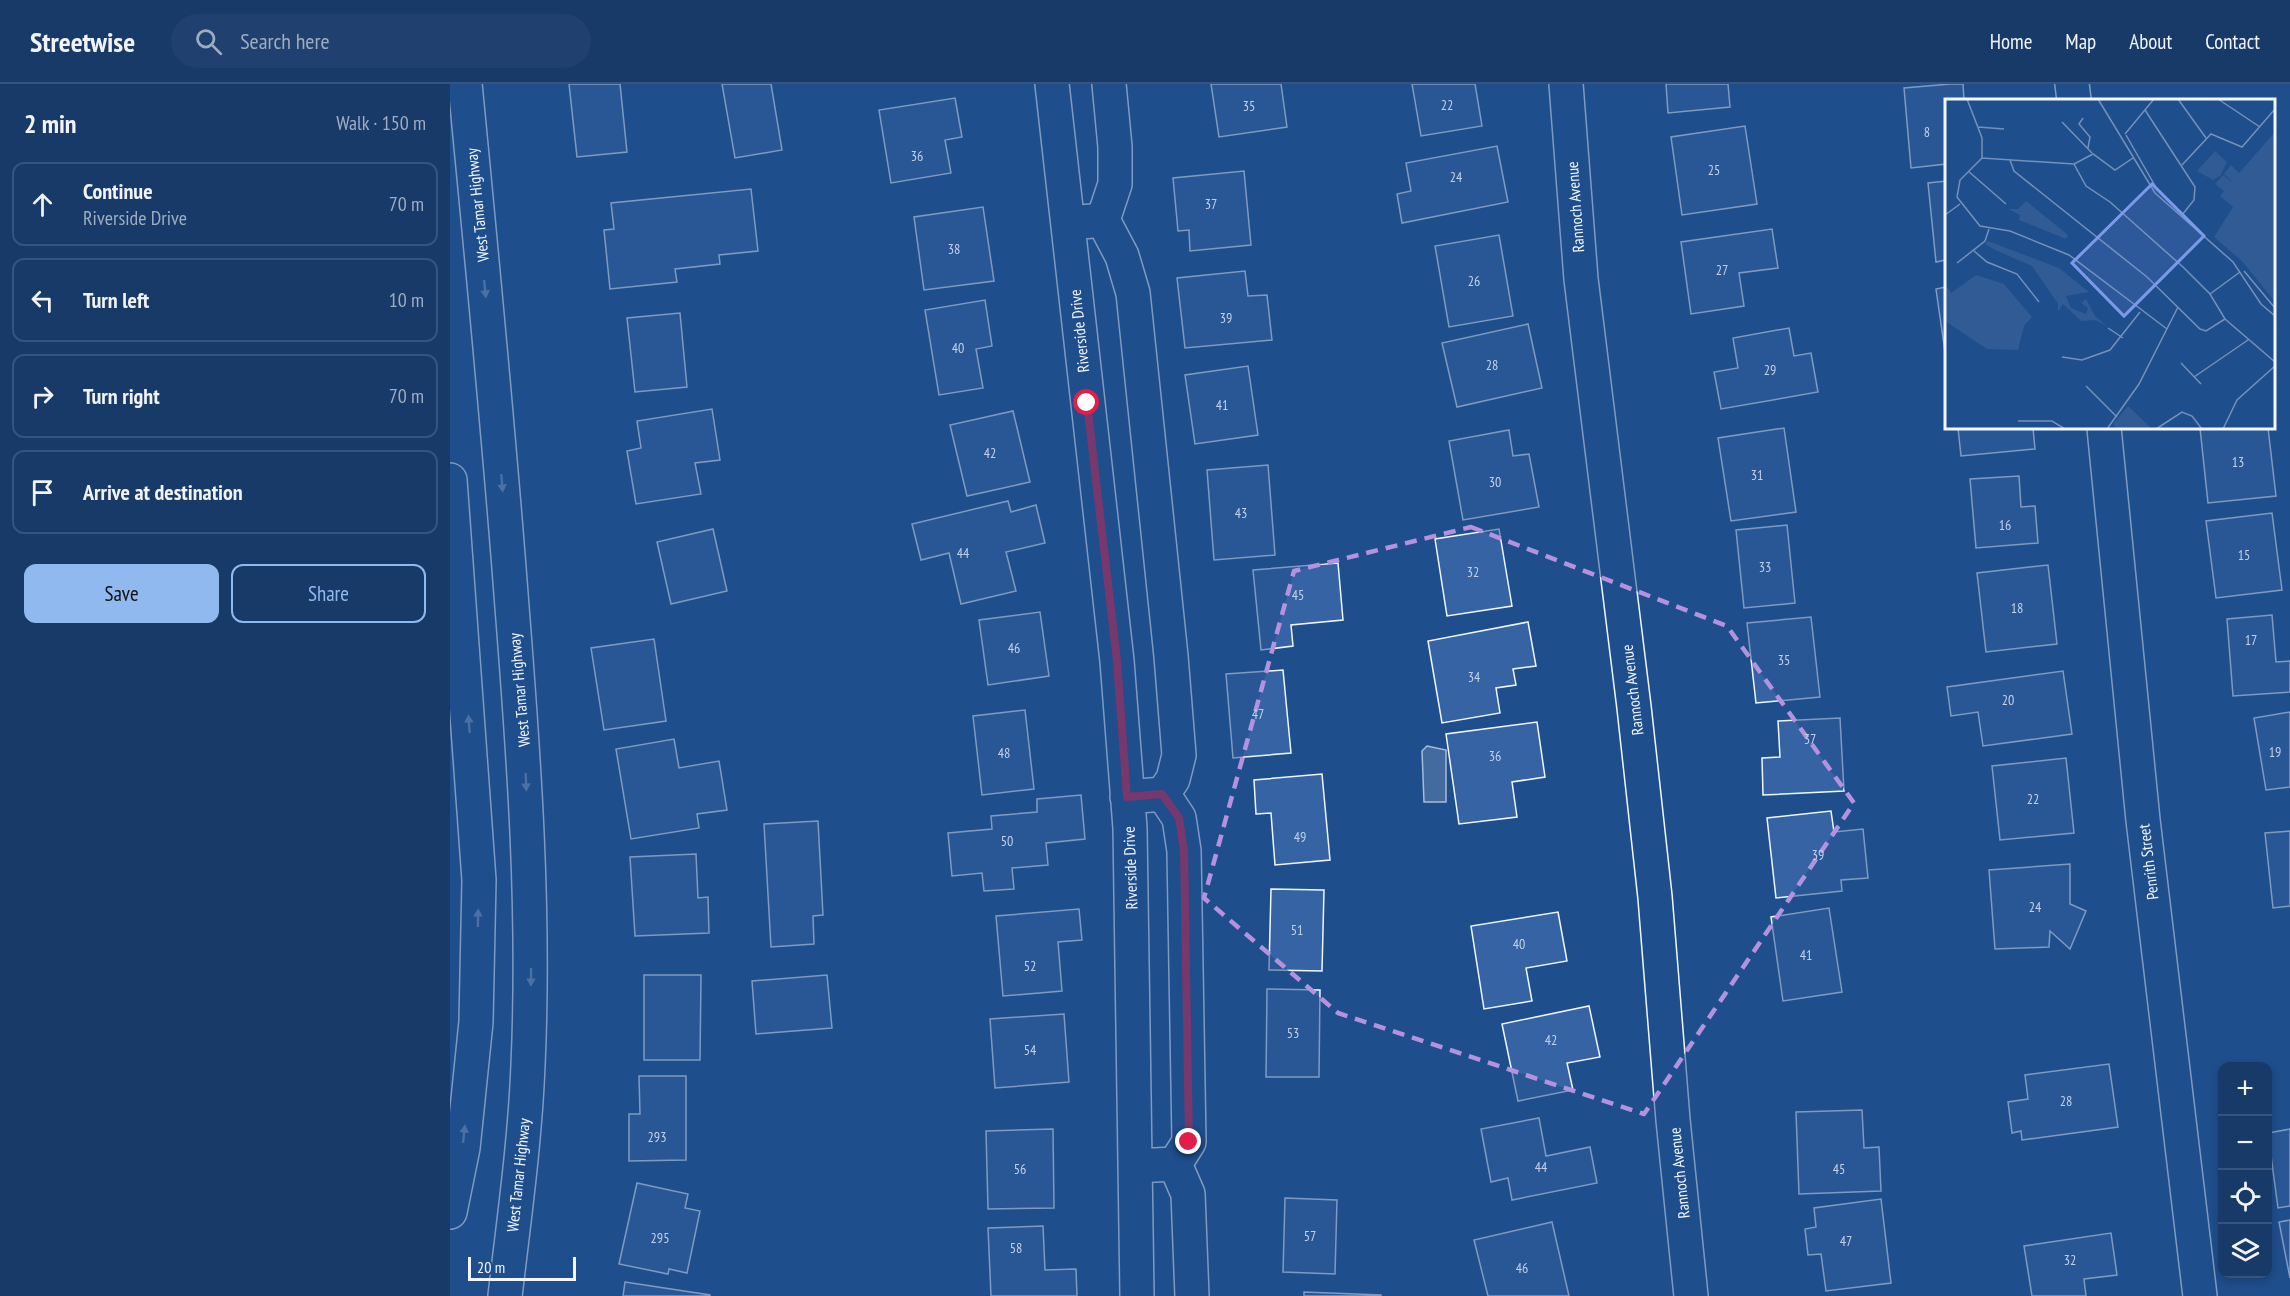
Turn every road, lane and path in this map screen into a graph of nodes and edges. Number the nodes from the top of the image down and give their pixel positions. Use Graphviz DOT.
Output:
graph roads {
  1 [pos="465,84"];
  2 [pos="1052,84"];
  3 [pos="1109,84"];
  4 [pos="1566,84"];
  5 [pos="2072,84"];
  6 [pos="2074,99"];
  7 [pos="1103,220"];
  8 [pos="1067,223"];
  9 [pos="2104,429"];
  10 [pos="450,480"];
  11 [pos="454,588"];
  12 [pos="1162,794"];
  13 [pos="1127,797"];
  14 [pos="1175,1164"];
  15 [pos="1135,1166"];
  16 [pos="450,1212"];
  17 [pos="505,1296"];
  18 [pos="1137,1296"];
  19 [pos="1192,1296"];
  20 [pos="1691,1296"];
  21 [pos="2200,1296"];
  1 -- 17 [label="main road, West Tamar Highway, one-way"];
  2 -- 8 [label="main road, Riverside Drive"];
  3 -- 7 [label="main road"];
  4 -- 20 [label="main road, Rannoch Avenue"];
  5 -- 6 [label="main road"];
  7 -- 8 [label="main road"];
  7 -- 12 [label="main road"];
  8 -- 13 [label="main road, Riverside Drive"];
  9 -- 21 [label="main road, Penrith Street"];
  10 -- 11 [label="main road"];
  16 -- 11 [label="main road, one-way"];
  12 -- 13 [label="main road"];
  12 -- 14 [label="main road"];
  13 -- 15 [label="main road, Riverside Drive"];
  14 -- 15 [label="main road"];
  14 -- 19 [label="main road"];
  15 -- 18 [label="main road, Riverside Drive"];
}
